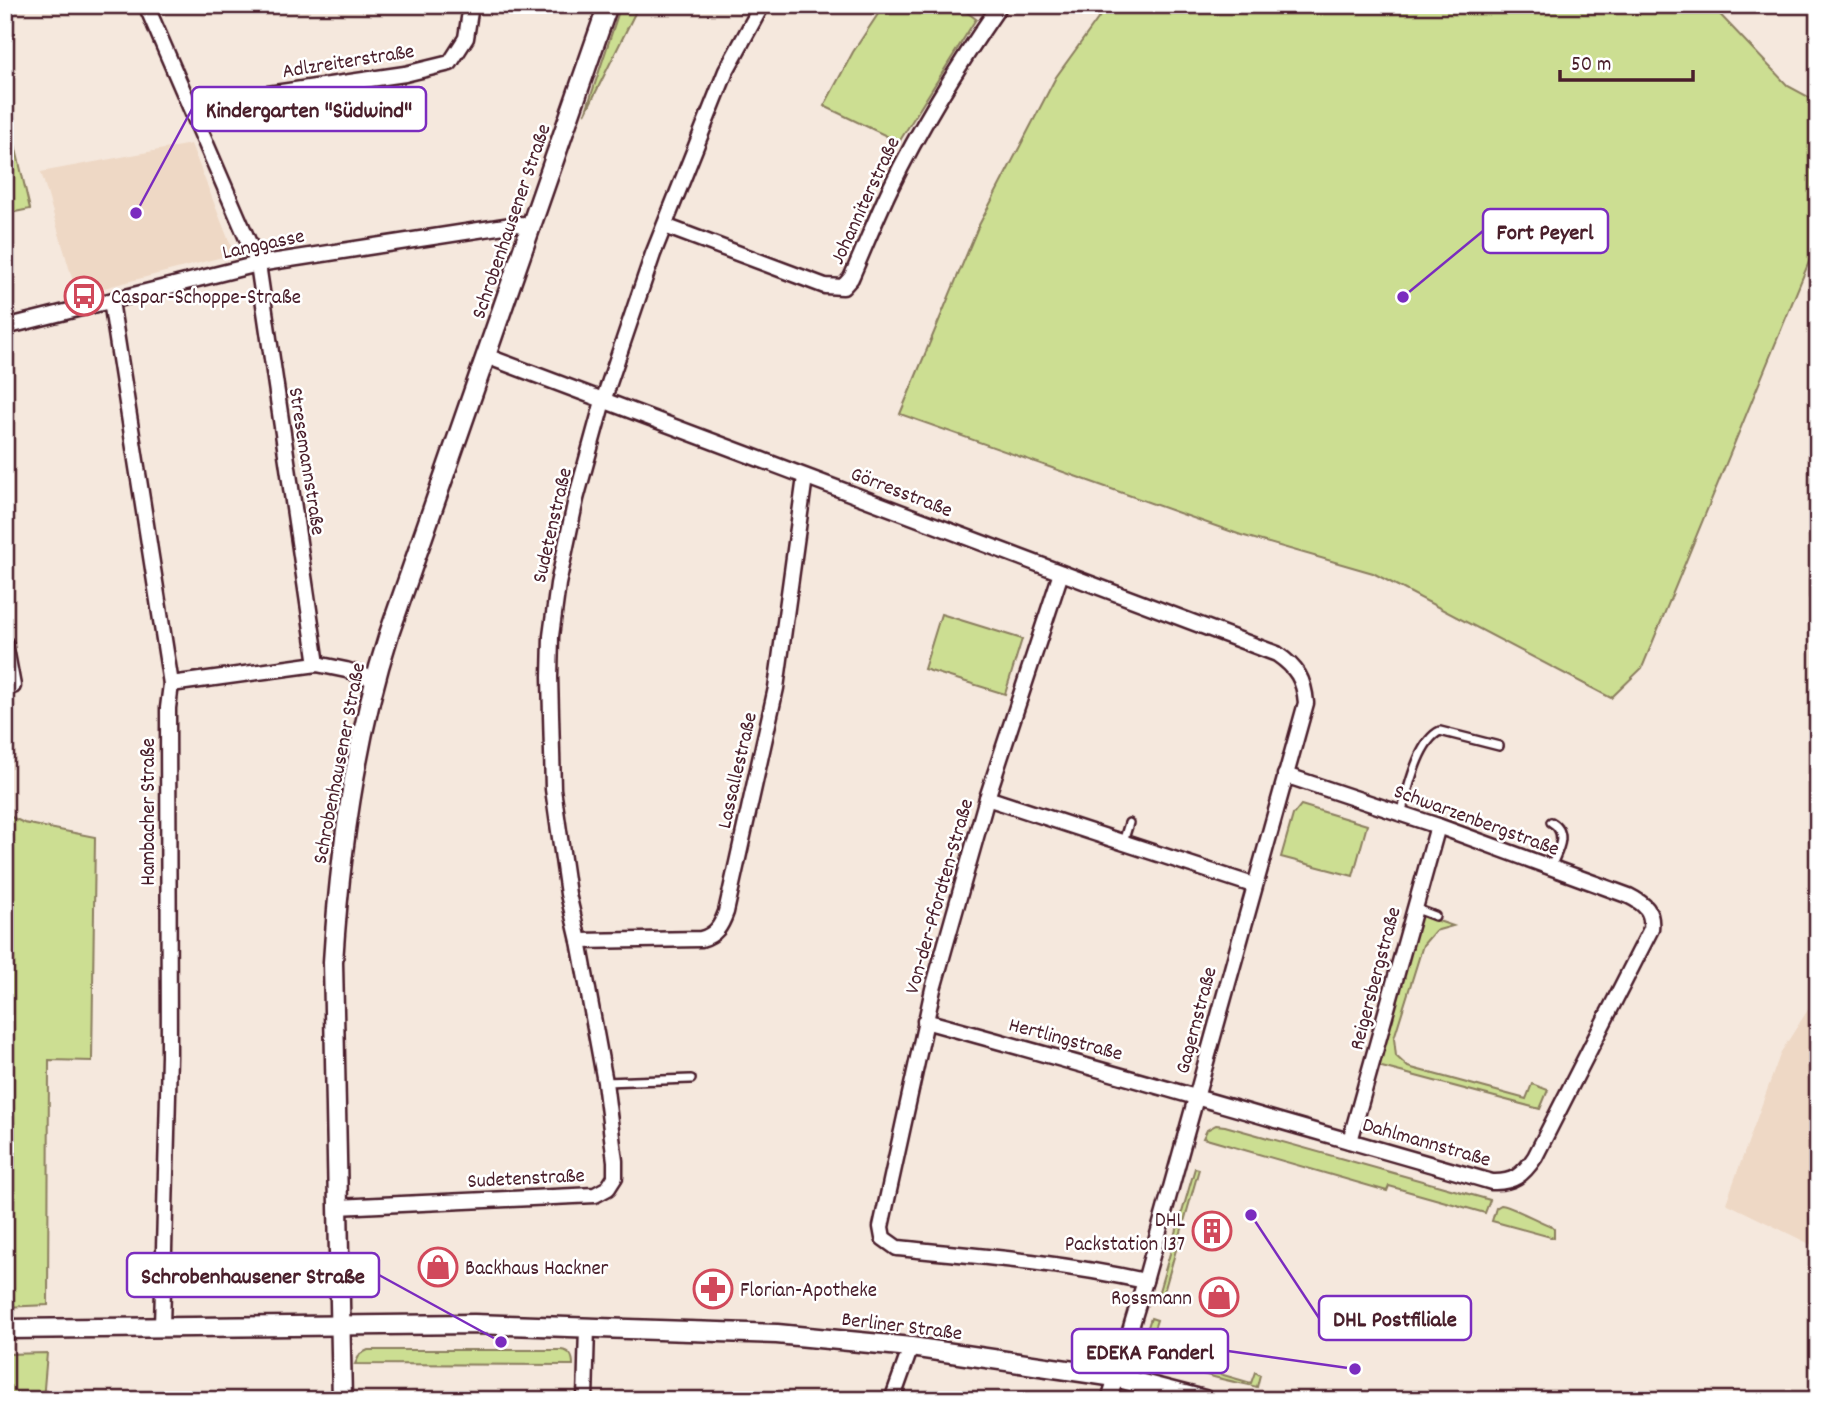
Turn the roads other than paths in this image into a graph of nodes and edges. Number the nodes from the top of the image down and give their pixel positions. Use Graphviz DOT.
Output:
graph roads {
  1 [pos="146,5"];
  2 [pos="471,5"];
  3 [pos="608,5"];
  4 [pos="762,5"];
  5 [pos="1000,5"];
  6 [pos="191,105"];
  7 [pos="533,225"];
  8 [pos="666,226"];
  9 [pos="258,264"];
  10 [pos="111,301"];
  11 [pos="5,327"];
  12 [pos="486,356"];
  13 [pos="603,401"];
  14 [pos="805,477"];
  15 [pos="1061,573"];
  16 [pos="1818,579"];
  17 [pos="1818,597"];
  18 [pos="5,643"];
  19 [pos="317,664"];
  20 [pos="1299,673"];
  21 [pos="374,679"];
  22 [pos="172,684"];
  23 [pos="13,686"];
  24 [pos="1499,746"];
  25 [pos="1285,775"];
  26 [pos="987,797"];
  27 [pos="1401,814"];
  28 [pos="1551,822"];
  29 [pos="1129,823"];
  30 [pos="1438,826"];
  31 [pos="1123,842"];
  32 [pos="1550,867"];
  33 [pos="1253,885"];
  34 [pos="1414,908"];
  35 [pos="1650,911"];
  36 [pos="1435,916"];
  37 [pos="579,941"];
  38 [pos="925,1021"];
  39 [pos="691,1079"];
  40 [pos="605,1082"];
  41 [pos="1196,1097"];
  42 [pos="1350,1141"];
  43 [pos="337,1207"];
  44 [pos="1145,1281"];
  45 [pos="340,1326"];
  46 [pos="587,1326"];
  47 [pos="162,1327"];
  48 [pos="5,1329"];
  49 [pos="911,1347"];
  50 [pos="1115,1377"];
  51 [pos="342,1400"];
  52 [pos="585,1400"];
  53 [pos="892,1400"];
  54 [pos="1109,1400"];
  55 [pos="1204,1400"];
  1 -- 6 [label="street"];
  2 -- 6 [label="street, Adlzreiterstraße"];
  3 -- 7 [label="street, Schrobenhausener Straße"];
  4 -- 8 [label="street, Sudetenstraße"];
  5 -- 8 [label="street, Johanniterstraße"];
  6 -- 9 [label="street"];
  7 -- 9 [label="street, Langgasse"];
  7 -- 12 [label="street, Schrobenhausener Straße"];
  8 -- 13 [label="street, Sudetenstraße"];
  9 -- 10 [label="street, Langgasse"];
  9 -- 19 [label="street, Stresemannstraße"];
  10 -- 11 [label="street, Langgasse"];
  10 -- 22 [label="street, Hambacher Straße"];
  12 -- 13 [label="street, Görresstraße"];
  12 -- 21 [label="street, Schrobenhausener Straße"];
  13 -- 14 [label="street, Görresstraße"];
  13 -- 37 [label="street, Sudetenstraße"];
  14 -- 15 [label="street, Görresstraße"];
  14 -- 37 [label="street, Lassallestraße"];
  15 -- 20 [label="street, Görresstraße"];
  15 -- 26 [label="street, Von-der-Pfordten-Straße"];
  16 -- 17 [label="street"];
  18 -- 23 [label="street"];
  19 -- 21 [label="street"];
  19 -- 22 [label="street"];
  20 -- 25 [label="street, Gagernstraße"];
  21 -- 43 [label="street, Schrobenhausener Straße"];
  22 -- 47 [label="street, Hambacher Straße"];
  24 -- 27 [label="lane"];
  25 -- 27 [label="street, Schwarzenbergstraße"];
  25 -- 33 [label="street, Gagernstraße"];
  26 -- 31 [label="street"];
  26 -- 38 [label="street, Von-der-Pfordten-Straße"];
  27 -- 30 [label="street, Schwarzenbergstraße"];
  28 -- 32 [label="lane"];
  29 -- 31 [label="lane"];
  30 -- 32 [label="street, Schwarzenbergstraße"];
  30 -- 34 [label="street, Reigersbergstraße"];
  31 -- 33 [label="street"];
  32 -- 35 [label="street, Schwarzenbergstraße"];
  33 -- 41 [label="street, Gagernstraße"];
  34 -- 36 [label="lane"];
  34 -- 42 [label="street, Reigersbergstraße"];
  35 -- 42 [label="street, Dahlmannstraße"];
  37 -- 40 [label="street, Sudetenstraße"];
  38 -- 41 [label="street, Hertlingstraße"];
  38 -- 44 [label="street, Von-der-Pfordten-Straße"];
  39 -- 40 [label="lane"];
  40 -- 43 [label="street, Sudetenstraße"];
  41 -- 42 [label="street, Dahlmannstraße"];
  41 -- 44 [label="street, Gagernstraße"];
  43 -- 45 [label="street, Schrobenhausener Straße"];
  44 -- 50 [label="street, Gagernstraße"];
  45 -- 46 [label="street, Berliner Straße"];
  45 -- 47 [label="street, Berliner Straße"];
  45 -- 51 [label="street, Schrobenhausener Straße"];
  46 -- 49 [label="street, Berliner Straße"];
  46 -- 52 [label="street"];
  47 -- 48 [label="street, Berliner Straße"];
  49 -- 50 [label="street, Berliner Straße"];
  49 -- 53 [label="street"];
  50 -- 54 [label="street, Gagernstraße"];
  50 -- 55 [label="street, Berliner Straße"];
}
